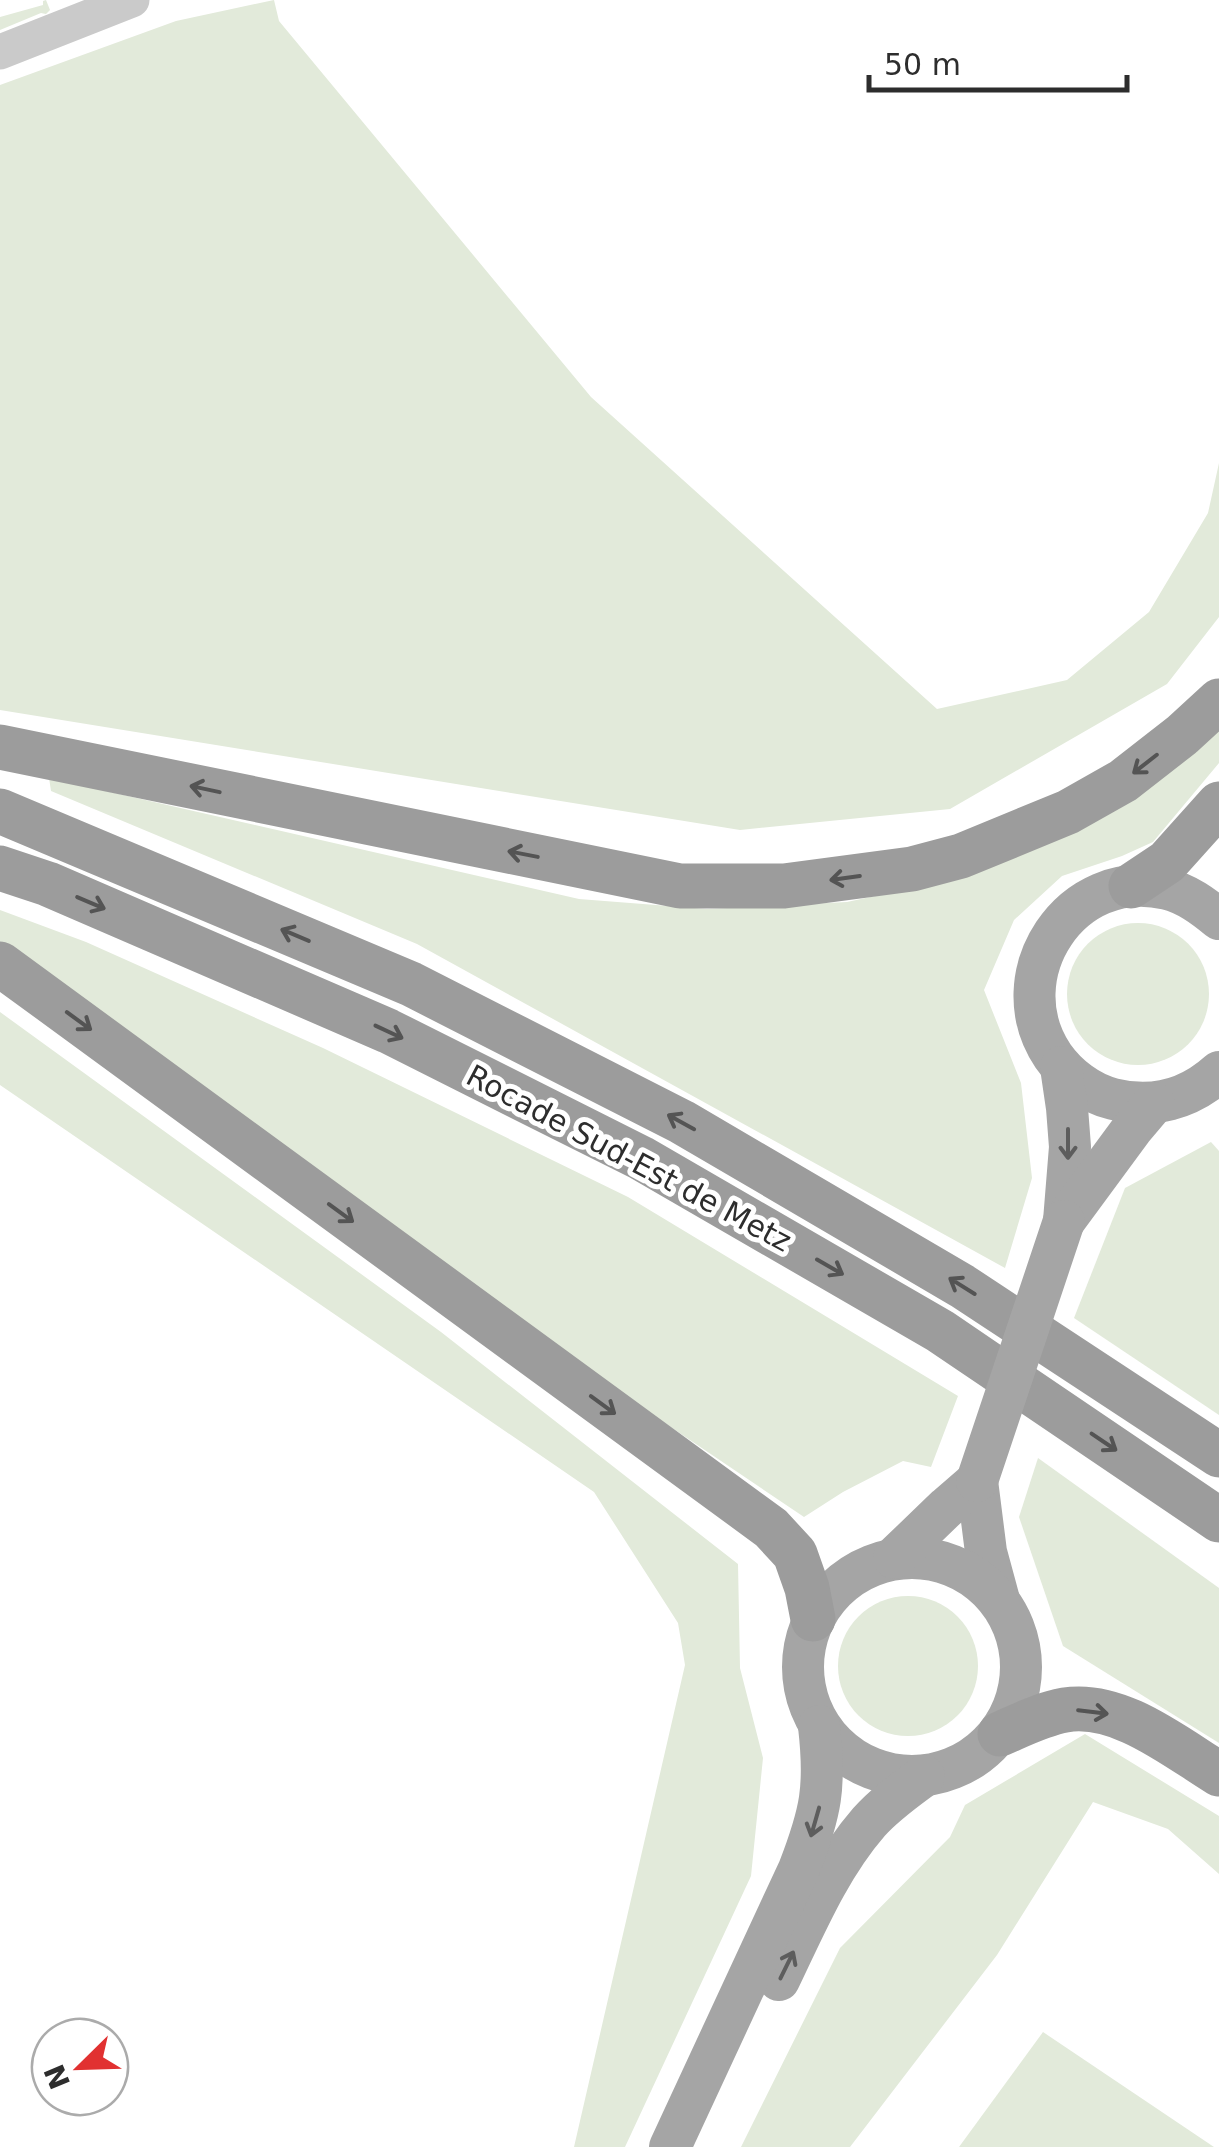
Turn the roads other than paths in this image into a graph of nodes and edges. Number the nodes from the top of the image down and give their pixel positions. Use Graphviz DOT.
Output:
graph roads {
  1 [pos="132,0"];
  2 [pos="0,52"];
  3 [pos="1219,701"];
  4 [pos="0,746"];
  5 [pos="1219,804"];
  6 [pos="0,811"];
  7 [pos="0,868"];
  8 [pos="1131,886"];
  9 [pos="1219,920"];
  10 [pos="0,964"];
  11 [pos="1061,1067"];
  12 [pos="1219,1072"];
  13 [pos="1154,1103"];
  14 [pos="1064,1220"];
  15 [pos="1219,1455"];
  16 [pos="978,1481"];
  17 [pos="1219,1520"];
  18 [pos="894,1558"];
  19 [pos="999,1600"];
  20 [pos="812,1619"];
  21 [pos="820,1726"];
  22 [pos="1000,1734"];
  23 [pos="1219,1774"];
  24 [pos="924,1776"];
  25 [pos="670,2147"];
  26 [pos="698,2147"];
  1 -- 2 [label="street"];
  3 -- 4 [label="highway, one-way"];
  5 -- 8 [label="highway"];
  15 -- 6 [label="highway, Rocade Sud-Est de Metz, one-way"];
  7 -- 17 [label="highway, Rocade Sud-Est de Metz, one-way"];
  8 -- 9 [label="main road"];
  8 -- 11 [label="main road"];
  10 -- 20 [label="highway, one-way"];
  11 -- 13 [label="main road"];
  11 -- 14 [label="main road, one-way"];
  12 -- 13 [label="main road"];
  13 -- 14 [label="main road"];
  14 -- 16 [label="main road, bridge"];
  16 -- 18 [label="main road"];
  16 -- 19 [label="main road"];
  18 -- 19 [label="main road"];
  18 -- 20 [label="main road"];
  19 -- 22 [label="main road"];
  20 -- 21 [label="main road"];
  21 -- 24 [label="main road"];
  21 -- 25 [label="main road, one-way"];
  22 -- 23 [label="highway, one-way"];
  22 -- 24 [label="main road"];
  26 -- 24 [label="main road, one-way"];
}
